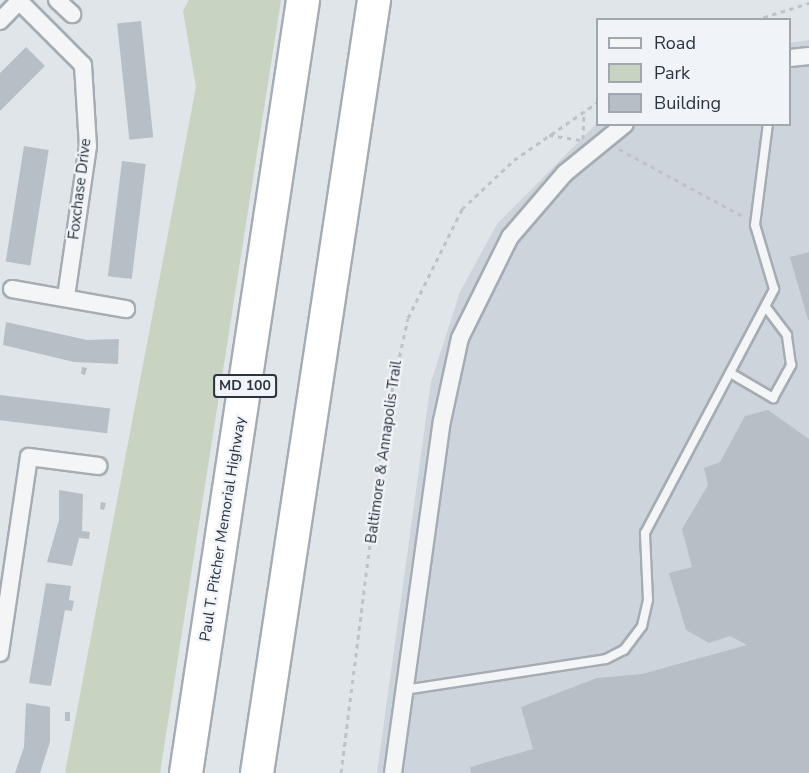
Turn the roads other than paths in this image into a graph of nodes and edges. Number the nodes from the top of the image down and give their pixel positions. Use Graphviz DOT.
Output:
graph roads {
  1 [pos="19,0"];
  2 [pos="57,0"];
  3 [pos="303,0"];
  4 [pos="374,0"];
  5 [pos="72,14"];
  6 [pos="0,21"];
  7 [pos="809,56"];
  8 [pos="791,58"];
  9 [pos="621,126"];
  10 [pos="768,126"];
  11 [pos="12,289"];
  12 [pos="66,297"];
  13 [pos="766,307"];
  14 [pos="126,309"];
  15 [pos="732,374"];
  16 [pos="98,466"];
  17 [pos="0,653"];
  18 [pos="404,690"];
  19 [pos="186,773"];
  20 [pos="257,773"];
  21 [pos="393,773"];
  1 -- 6 [label="street"];
  1 -- 12 [label="street, Foxchase Drive"];
  2 -- 5 [label="street"];
  3 -- 19 [label="highway, Paul T. Pitcher Memorial Highway / MD 100"];
  4 -- 20 [label="highway"];
  7 -- 8 [label="street"];
  9 -- 18 [label="street"];
  10 -- 13 [label="lane"];
  11 -- 12 [label="street"];
  12 -- 14 [label="street"];
  13 -- 15 [label="lane"];
  13 -- 15 [label="lane"];
  15 -- 18 [label="lane"];
  16 -- 17 [label="street"];
  18 -- 21 [label="street"];
}
